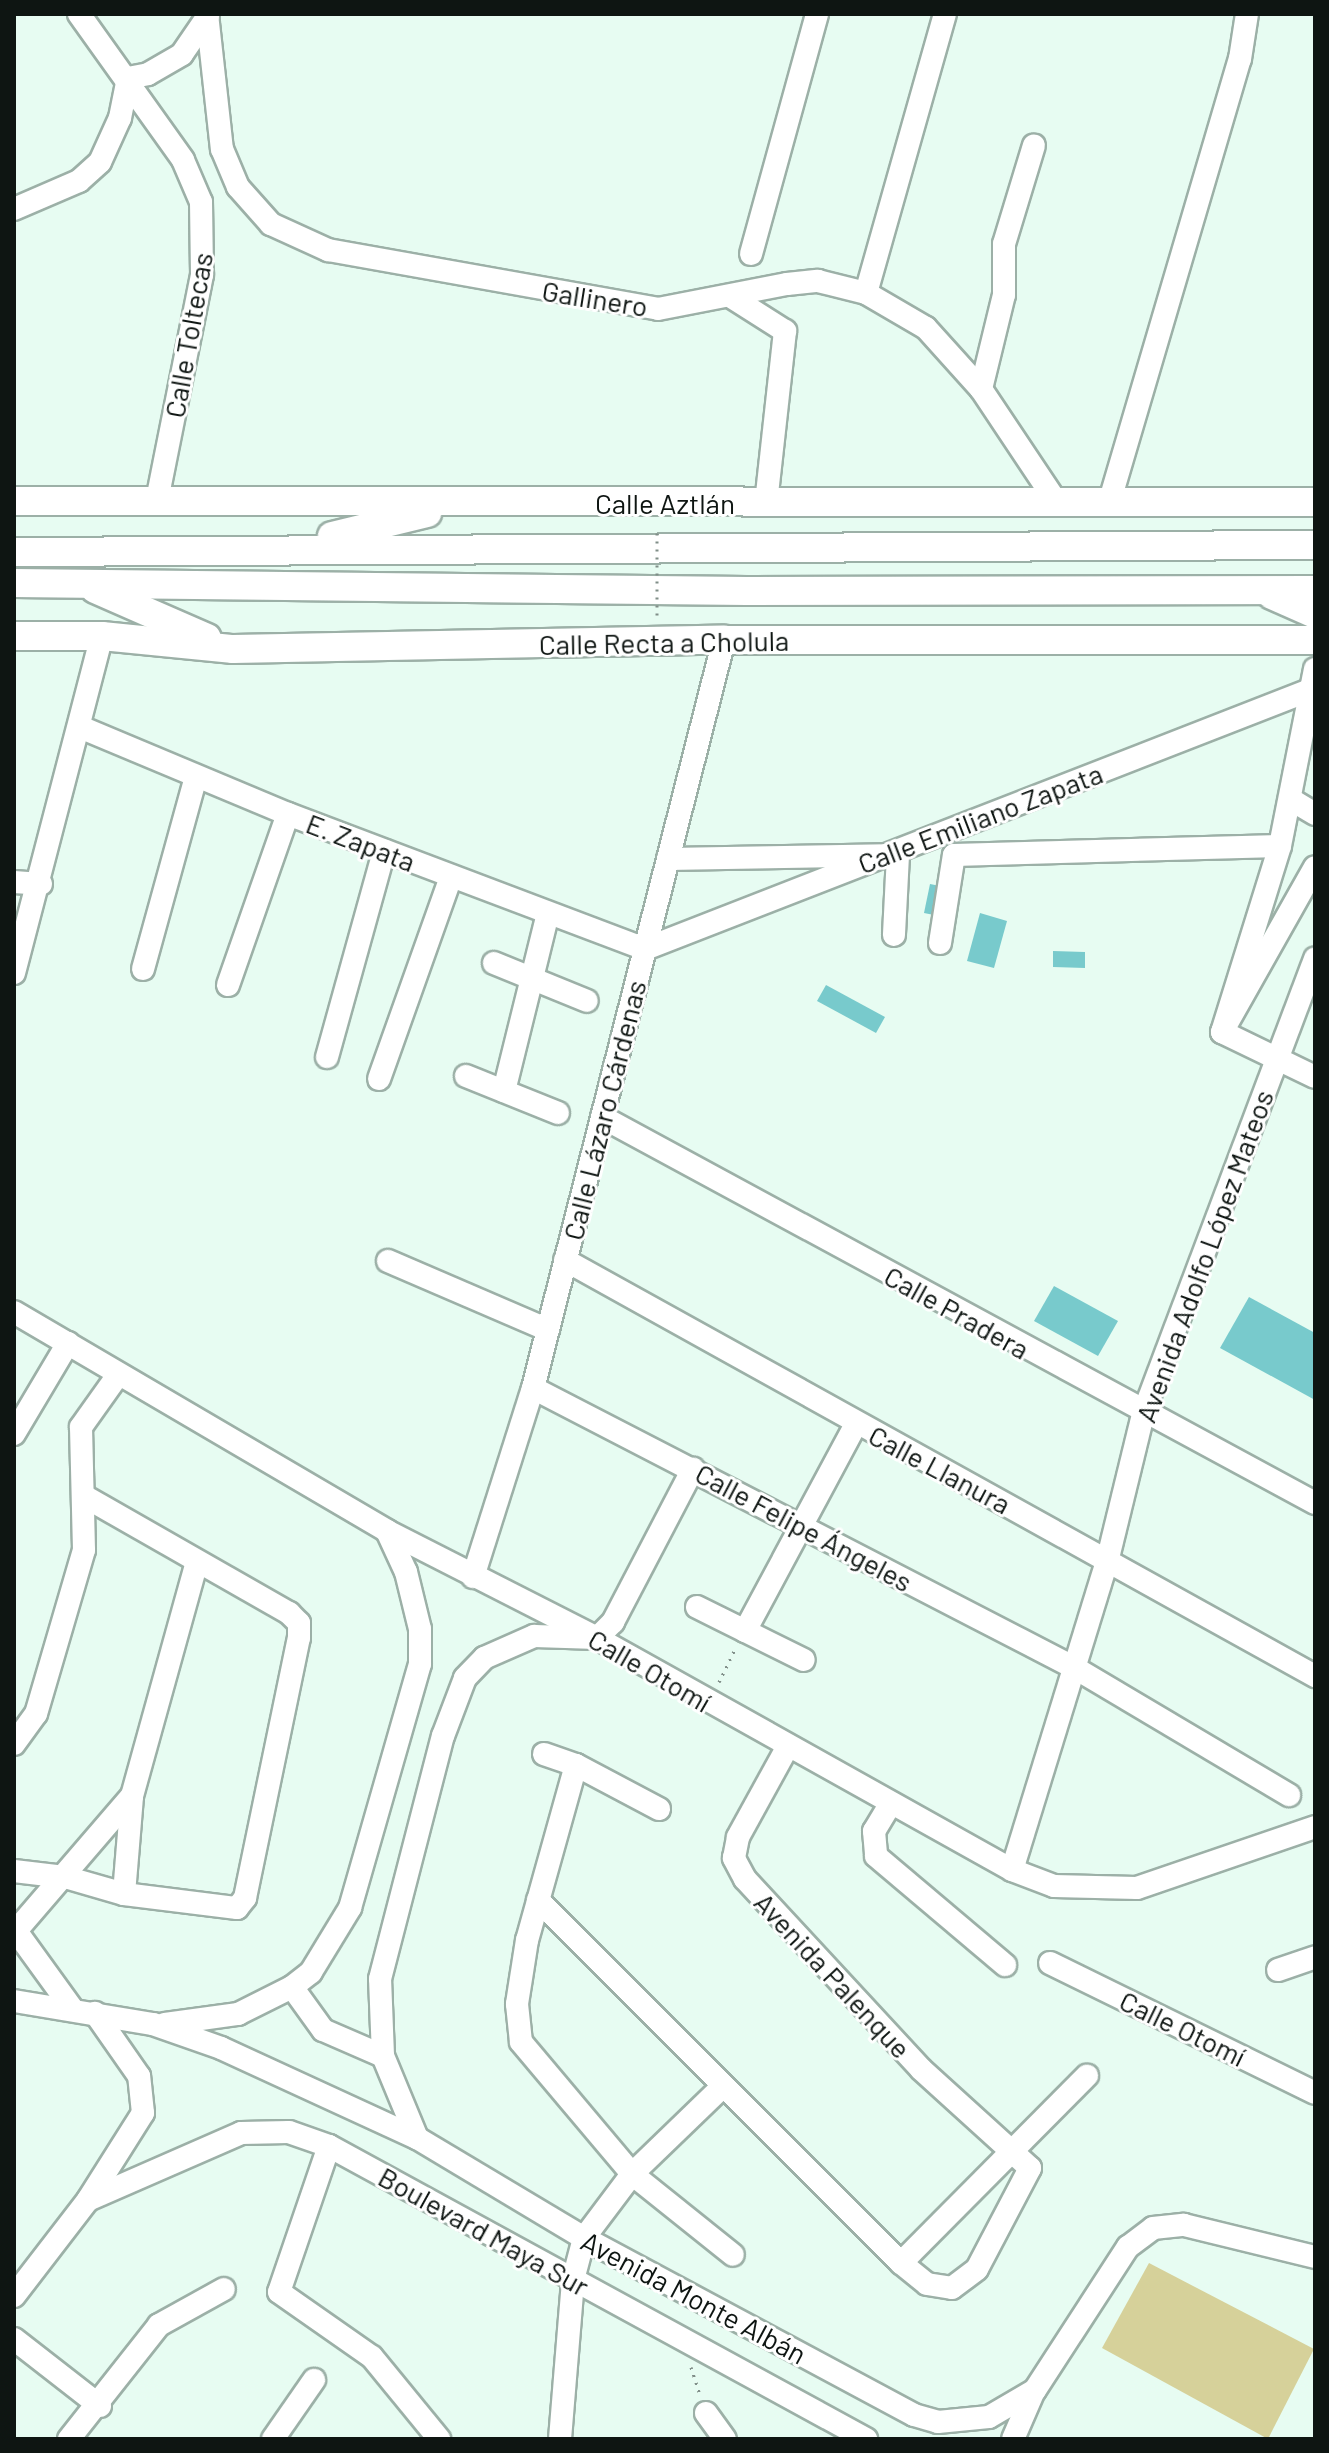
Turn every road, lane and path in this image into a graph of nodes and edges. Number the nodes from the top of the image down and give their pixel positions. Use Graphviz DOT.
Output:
graph roads {
  1 [pos="79,14"];
  2 [pos="817,14"];
  3 [pos="945,14"];
  4 [pos="1247,14"];
  5 [pos="208,15"];
  6 [pos="128,78"];
  7 [pos="1034,145"];
  8 [pos="14,209"];
  9 [pos="751,254"];
  10 [pos="866,293"];
  11 [pos="733,298"];
  12 [pos="981,389"];
  13 [pos="157,500"];
  14 [pos="1055,500"];
  15 [pos="1110,500"];
  16 [pos="14,501"];
  17 [pos="1315,502"];
  18 [pos="467,503"];
  19 [pos="766,503"];
  20 [pos="657,533"];
  21 [pos="14,544"];
  22 [pos="1315,545"];
  23 [pos="844,546"];
  24 [pos="284,548"];
  25 [pos="14,552"];
  26 [pos="60,552"];
  27 [pos="14,583"];
  28 [pos="84,584"];
  29 [pos="1260,590"];
  30 [pos="1315,590"];
  31 [pos="1315,614"];
  32 [pos="657,619"];
  33 [pos="14,636"];
  34 [pos="102,636"];
  35 [pos="724,640"];
  36 [pos="1315,640"];
  37 [pos="233,649"];
  38 [pos="1313,687"];
  39 [pos="80,727"];
  40 [pos="196,777"];
  41 [pos="1290,799"];
  42 [pos="288,814"];
  43 [pos="1315,814"];
  44 [pos="1280,846"];
  45 [pos="384,851"];
  46 [pos="892,855"];
  47 [pos="668,859"];
  48 [pos="1315,867"];
  49 [pos="451,877"];
  50 [pos="14,882"];
  51 [pos="41,884"];
  52 [pos="548,913"];
  53 [pos="894,935"];
  54 [pos="940,943"];
  55 [pos="645,949"];
  56 [pos="1315,958"];
  57 [pos="494,963"];
  58 [pos="143,969"];
  59 [pos="14,973"];
  60 [pos="532,978"];
  61 [pos="228,985"];
  62 [pos="587,1001"];
  63 [pos="1222,1032"];
  64 [pos="327,1057"];
  65 [pos="1277,1059"];
  66 [pos="466,1076"];
  67 [pos="1315,1077"];
  68 [pos="379,1079"];
  69 [pos="504,1091"];
  70 [pos="558,1113"];
  71 [pos="602,1117"];
  72 [pos="565,1260"];
  73 [pos="388,1261"];
  74 [pos="14,1312"];
  75 [pos="548,1330"];
  76 [pos="68,1343"];
  77 [pos="118,1375"];
  78 [pos="533,1388"];
  79 [pos="1143,1414"];
  80 [pos="856,1424"];
  81 [pos="14,1434"];
  82 [pos="693,1469"];
  83 [pos="84,1496"];
  84 [pos="1315,1503"];
  85 [pos="799,1525"];
  86 [pos="387,1531"];
  87 [pos="1108,1558"];
  88 [pos="197,1562"];
  89 [pos="473,1577"];
  90 [pos="697,1607"];
  91 [pos="745,1631"];
  92 [pos="597,1638"];
  93 [pos="804,1660"];
  94 [pos="1075,1668"];
  95 [pos="1315,1676"];
  96 [pos="708,1703"];
  97 [pos="14,1744"];
  98 [pos="787,1748"];
  99 [pos="544,1754"];
  100 [pos="576,1765"];
  101 [pos="1289,1795"];
  102 [pos="132,1796"];
  103 [pos="891,1803"];
  104 [pos="659,1809"];
  105 [pos="1315,1827"];
  106 [pos="1012,1870"];
  107 [pos="14,1871"];
  108 [pos="65,1877"];
  109 [pos="124,1894"];
  110 [pos="538,1900"];
  111 [pos="15,1932"];
  112 [pos="1315,1957"];
  113 [pos="1050,1963"];
  114 [pos="1005,1965"];
  115 [pos="1278,1970"];
  116 [pos="292,1987"];
  117 [pos="14,2001"];
  118 [pos="71,2007"];
  119 [pos="95,2013"];
  120 [pos="153,2024"];
  121 [pos="383,2056"];
  122 [pos="1087,2076"];
  123 [pos="722,2087"];
  124 [pos="1315,2093"];
  125 [pos="417,2138"];
  126 [pos="329,2146"];
  127 [pos="1011,2152"];
  128 [pos="632,2174"];
  129 [pos="88,2200"];
  130 [pos="584,2238"];
  131 [pos="733,2255"];
  132 [pos="1315,2257"];
  133 [pos="901,2263"];
  134 [pos="573,2280"];
  135 [pos="224,2289"];
  136 [pos="14,2296"];
  137 [pos="680,2338"];
  138 [pos="14,2339"];
  139 [pos="314,2380"];
  140 [pos="1035,2390"];
  141 [pos="100,2406"];
  142 [pos="706,2413"];
  143 [pos="69,2439"];
  144 [pos="273,2439"];
  145 [pos="439,2439"];
  146 [pos="560,2439"];
  147 [pos="725,2439"];
  148 [pos="866,2439"];
  149 [pos="1013,2439"];
  1 -- 6 [label="street, Calle Toltecas"];
  2 -- 9 [label="street"];
  3 -- 10 [label="street"];
  4 -- 15 [label="street"];
  5 -- 6 [label="street"];
  5 -- 11 [label="street, Gallinero"];
  6 -- 8 [label="street"];
  6 -- 13 [label="street, Calle Toltecas"];
  7 -- 12 [label="street"];
  10 -- 11 [label="street, Gallinero"];
  10 -- 12 [label="street, Gallinero"];
  11 -- 19 [label="street"];
  12 -- 14 [label="street, Gallinero"];
  13 -- 16 [label="main road, Calle Aztlán"];
  13 -- 18 [label="main road, Calle Aztlán"];
  14 -- 15 [label="main road, Calle Aztlán"];
  14 -- 19 [label="main road, Calle Aztlán"];
  15 -- 17 [label="main road, Calle Aztlán"];
  18 -- 19 [label="main road, Calle Aztlán"];
  18 -- 24 [label="main road"];
  19 -- 23 [label="main road"];
  20 -- 32 [label="path, bridge"];
  21 -- 26 [label="main road"];
  22 -- 23 [label="main road"];
  23 -- 24 [label="main road"];
  24 -- 26 [label="main road"];
  25 -- 26 [label="main road"];
  27 -- 28 [label="main road, Calle Recta a Cholula"];
  28 -- 29 [label="main road, Calle Recta a Cholula"];
  28 -- 37 [label="main road"];
  29 -- 30 [label="main road, Calle Recta a Cholula"];
  29 -- 31 [label="main road"];
  33 -- 34 [label="main road, Calle Recta a Cholula"];
  34 -- 37 [label="main road, Calle Recta a Cholula"];
  34 -- 39 [label="street"];
  35 -- 36 [label="main road, Calle Recta a Cholula"];
  35 -- 37 [label="main road, Calle Recta a Cholula"];
  35 -- 47 [label="street, Calle Lázaro Cárdenas"];
  38 -- 41 [label="street"];
  38 -- 46 [label="street, Calle Emiliano Zapata"];
  39 -- 40 [label="street, E. Zapata"];
  39 -- 51 [label="street"];
  40 -- 42 [label="street, E. Zapata"];
  40 -- 58 [label="street"];
  41 -- 43 [label="street"];
  41 -- 44 [label="street"];
  42 -- 45 [label="street, E. Zapata"];
  42 -- 61 [label="street"];
  44 -- 54 [label="street"];
  44 -- 63 [label="street"];
  45 -- 49 [label="street, E. Zapata"];
  45 -- 64 [label="street"];
  46 -- 47 [label="street"];
  46 -- 53 [label="street"];
  46 -- 55 [label="street, Calle Emiliano Zapata"];
  47 -- 55 [label="street, Calle Lázaro Cárdenas"];
  48 -- 63 [label="street"];
  49 -- 52 [label="street, E. Zapata"];
  49 -- 68 [label="street"];
  50 -- 51 [label="street"];
  51 -- 59 [label="street"];
  52 -- 55 [label="street, E. Zapata"];
  52 -- 60 [label="street"];
  55 -- 71 [label="street, Calle Lázaro Cárdenas"];
  56 -- 65 [label="street, Avenida Adolfo López Mateos"];
  57 -- 60 [label="street"];
  60 -- 62 [label="street"];
  60 -- 69 [label="street"];
  63 -- 65 [label="street"];
  65 -- 67 [label="street"];
  65 -- 79 [label="street, Avenida Adolfo López Mateos"];
  66 -- 69 [label="street"];
  69 -- 70 [label="street"];
  71 -- 72 [label="street, Calle Lázaro Cárdenas"];
  71 -- 79 [label="street, Calle Pradera"];
  72 -- 75 [label="street, Calle Lázaro Cárdenas"];
  72 -- 80 [label="street, Calle Llanura"];
  73 -- 75 [label="street"];
  74 -- 76 [label="street, Calle Otomí"];
  75 -- 78 [label="street, Calle Lázaro Cárdenas"];
  76 -- 77 [label="street, Calle Otomí"];
  76 -- 81 [label="street"];
  77 -- 83 [label="street"];
  77 -- 86 [label="street, Calle Otomí"];
  78 -- 82 [label="street, Calle Felipe Ángeles"];
  78 -- 89 [label="street, Calle Lázaro Cárdenas"];
  79 -- 84 [label="street, Calle Pradera"];
  79 -- 87 [label="street, Avenida Adolfo López Mateos"];
  80 -- 85 [label="street"];
  80 -- 87 [label="street, Calle Llanura"];
  82 -- 85 [label="street, Calle Felipe Ángeles"];
  82 -- 92 [label="street"];
  83 -- 88 [label="street"];
  83 -- 97 [label="street"];
  85 -- 91 [label="street"];
  85 -- 94 [label="street, Calle Felipe Ángeles"];
  86 -- 89 [label="street, Calle Otomí"];
  86 -- 116 [label="street"];
  87 -- 94 [label="street, Avenida Adolfo López Mateos"];
  87 -- 95 [label="street, Calle Llanura"];
  88 -- 102 [label="street"];
  88 -- 109 [label="street"];
  89 -- 92 [label="street, Calle Otomí"];
  90 -- 91 [label="street"];
  91 -- 93 [label="street"];
  91 -- 96 [label="path"];
  92 -- 96 [label="street, Calle Otomí"];
  92 -- 121 [label="street"];
  94 -- 101 [label="street, Calle Felipe Ángeles"];
  94 -- 106 [label="street, Avenida Adolfo López Mateos"];
  96 -- 98 [label="street, Calle Otomí"];
  98 -- 103 [label="street, Calle Otomí"];
  98 -- 127 [label="street, Avenida Palenque"];
  99 -- 100 [label="street"];
  100 -- 104 [label="street"];
  100 -- 110 [label="street"];
  102 -- 108 [label="street"];
  102 -- 109 [label="street"];
  103 -- 106 [label="street, Calle Otomí"];
  103 -- 114 [label="street"];
  105 -- 106 [label="street, Calle Otomí"];
  107 -- 108 [label="street"];
  108 -- 109 [label="street"];
  108 -- 111 [label="street"];
  110 -- 123 [label="street"];
  110 -- 128 [label="street"];
  111 -- 118 [label="street"];
  112 -- 115 [label="street"];
  113 -- 124 [label="street, Calle Otomí"];
  116 -- 120 [label="street"];
  116 -- 121 [label="street"];
  117 -- 118 [label="street, Avenida Monte Albán"];
  118 -- 119 [label="street, Avenida Monte Albán"];
  119 -- 120 [label="street, Avenida Monte Albán"];
  119 -- 129 [label="street, Boulevard Maya Sur"];
  120 -- 125 [label="street, Avenida Monte Albán"];
  121 -- 125 [label="street"];
  122 -- 127 [label="street"];
  123 -- 128 [label="street"];
  123 -- 133 [label="street"];
  125 -- 130 [label="street, Avenida Monte Albán"];
  126 -- 129 [label="street, Boulevard Maya Sur"];
  126 -- 134 [label="street, Boulevard Maya Sur"];
  126 -- 145 [label="street"];
  127 -- 133 [label="street"];
  127 -- 133 [label="street, Avenida Palenque"];
  128 -- 130 [label="street"];
  128 -- 131 [label="street"];
  129 -- 136 [label="street, Boulevard Maya Sur"];
  130 -- 134 [label="street"];
  130 -- 140 [label="street, Avenida Monte Albán"];
  132 -- 140 [label="street, Avenida Monte Albán"];
  134 -- 137 [label="street, Boulevard Maya Sur"];
  134 -- 146 [label="street"];
  135 -- 141 [label="street"];
  137 -- 142 [label="path"];
  137 -- 148 [label="street, Boulevard Maya Sur"];
  138 -- 141 [label="street"];
  139 -- 144 [label="street"];
  140 -- 149 [label="street"];
  141 -- 143 [label="street"];
  142 -- 147 [label="street"];
}
